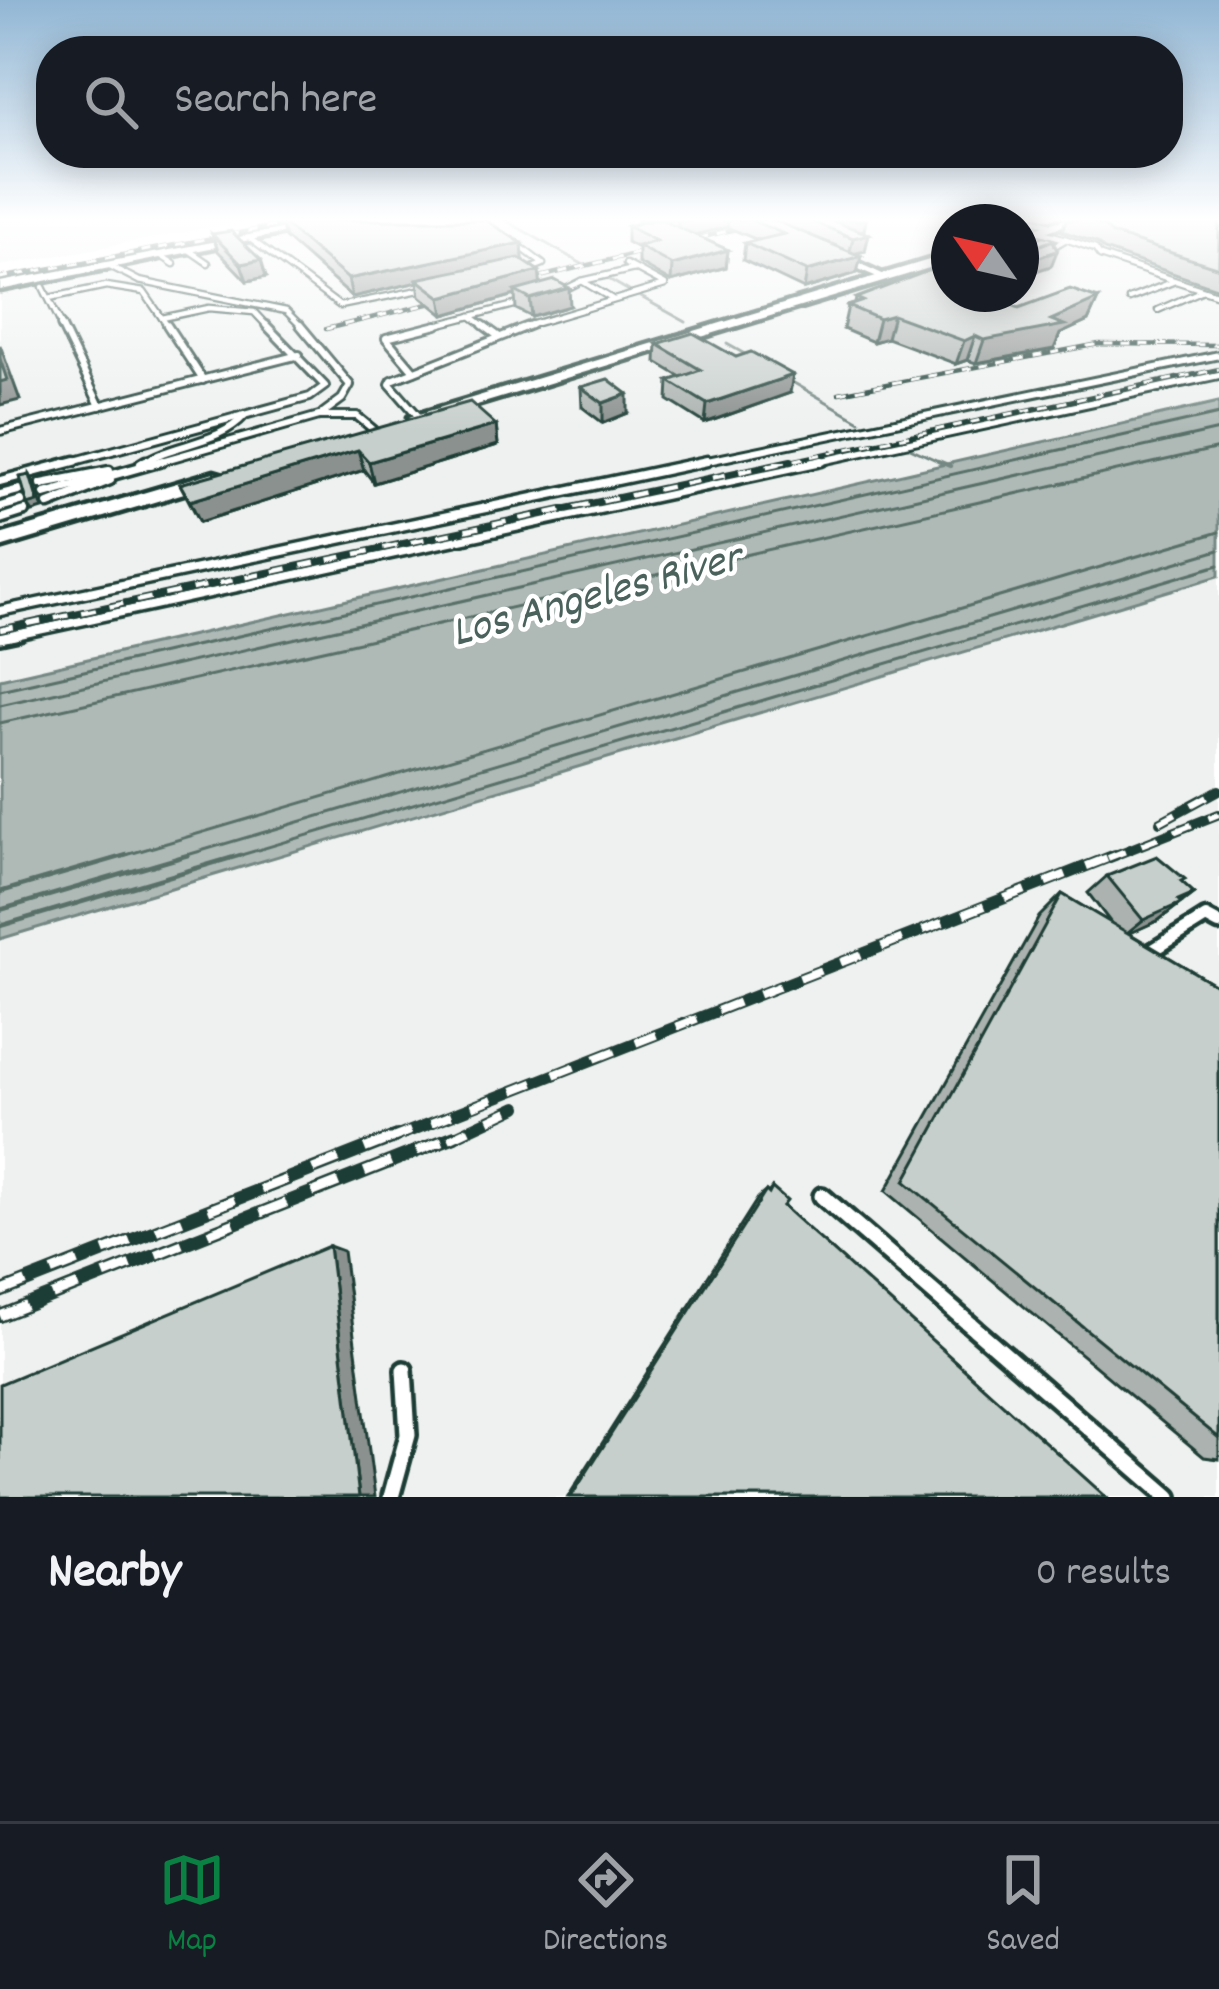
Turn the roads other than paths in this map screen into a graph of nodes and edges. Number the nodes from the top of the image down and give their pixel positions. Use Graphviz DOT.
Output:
graph roads {
  1 [pos="45,290"];
  2 [pos="103,290"];
  3 [pos="135,290"];
  4 [pos="177,290"];
  5 [pos="320,290"];
  6 [pos="423,290"];
  7 [pos="564,290"];
  8 [pos="597,290"];
  9 [pos="649,290"];
  10 [pos="842,290"];
  11 [pos="1151,290"];
  12 [pos="1203,290"];
  13 [pos="1219,295"];
  14 [pos="49,298"];
  15 [pos="612,299"];
  16 [pos="1129,299"];
  17 [pos="532,300"];
  18 [pos="1158,310"];
  19 [pos="579,311"];
  20 [pos="471,316"];
  21 [pos="163,318"];
  22 [pos="498,336"];
  23 [pos="299,355"];
  24 [pos="1219,356"];
  25 [pos="414,371"];
  26 [pos="1219,375"];
  27 [pos="203,380"];
  28 [pos="100,406"];
  29 [pos="245,415"];
  30 [pos="319,416"];
  31 [pos="419,417"];
  32 [pos="374,430"];
  33 [pos="0,431"];
  34 [pos="352,437"];
  35 [pos="139,467"];
  36 [pos="242,470"];
  37 [pos="0,482"];
  38 [pos="0,507"];
  39 [pos="0,542"];
  40 [pos="0,611"];
  41 [pos="0,638"];
  42 [pos="1219,924"];
  43 [pos="1167,962"];
  44 [pos="822,1196"];
  45 [pos="404,1370"];
  46 [pos="391,1497"];
  47 [pos="1169,1497"];
  1 -- 14 [label="lane"];
  2 -- 14 [label="lane"];
  3 -- 21 [label="lane"];
  4 -- 30 [label="lane"];
  5 -- 6 [label="lane"];
  7 -- 19 [label="lane"];
  8 -- 15 [label="lane"];
  9 -- 15 [label="lane"];
  10 -- 31 [label="main road"];
  11 -- 16 [label="lane"];
  12 -- 13 [label="lane"];
  12 -- 18 [label="lane"];
  14 -- 28 [label="lane"];
  15 -- 19 [label="lane"];
  17 -- 20 [label="lane"];
  19 -- 22 [label="lane"];
  20 -- 22 [label="lane"];
  20 -- 25 [label="lane"];
  21 -- 23 [label="lane"];
  21 -- 27 [label="lane"];
  22 -- 25 [label="lane"];
  23 -- 27 [label="lane"];
  23 -- 29 [label="lane"];
  24 -- 40 [label="lane"];
  25 -- 31 [label="lane"];
  26 -- 41 [label="lane"];
  27 -- 28 [label="lane"];
  28 -- 33 [label="lane"];
  29 -- 35 [label="lane"];
  29 -- 37 [label="lane"];
  30 -- 32 [label="lane"];
  30 -- 35 [label="lane"];
  31 -- 32 [label="main road"];
  32 -- 34 [label="main road"];
  35 -- 35 [label="lane"];
  36 -- 39 [label="main road"];
  38 -- 38 [label="lane"];
  42 -- 43 [label="lane"];
  44 -- 47 [label="lane"];
  45 -- 46 [label="lane"];
}
